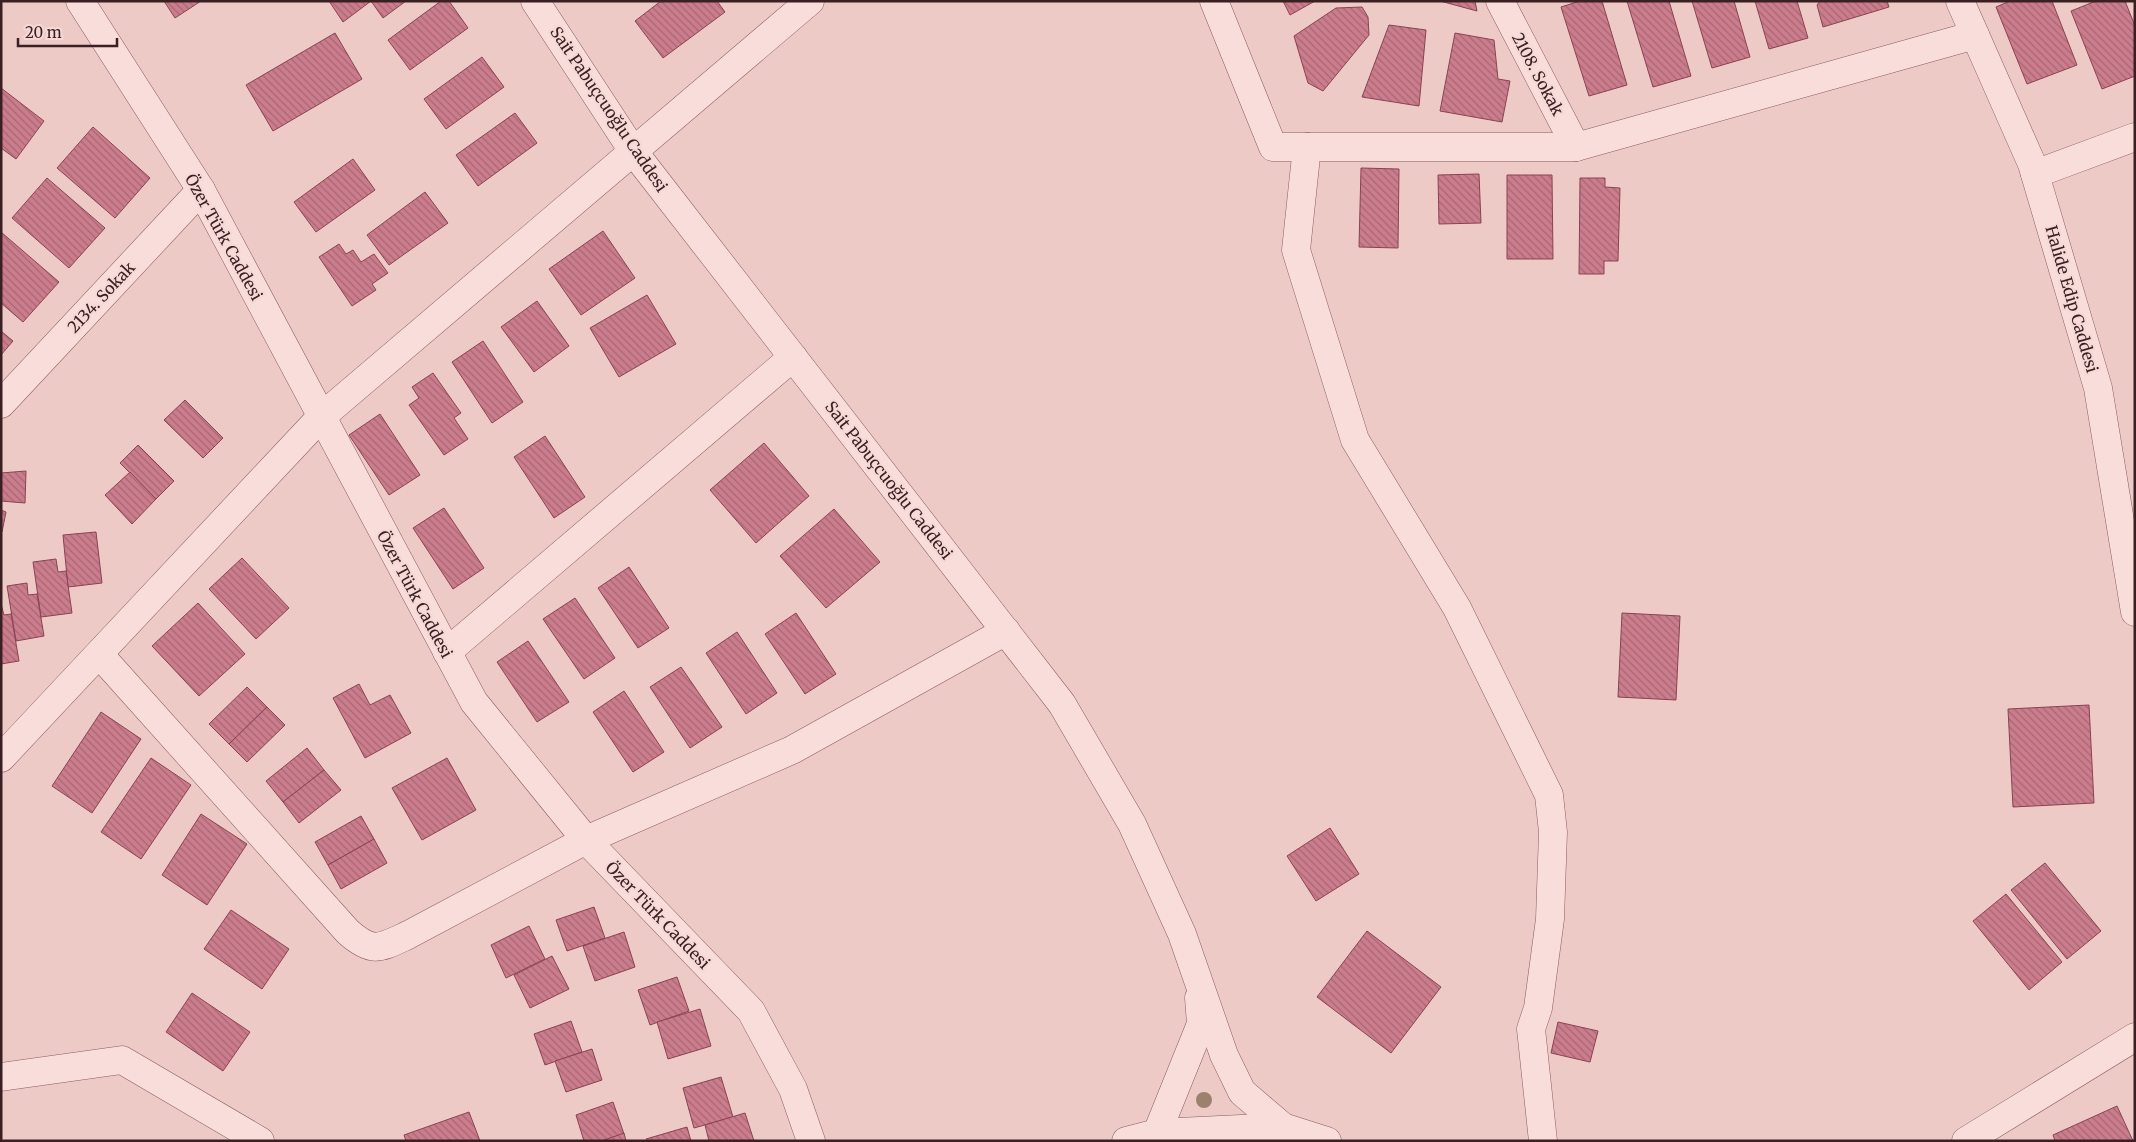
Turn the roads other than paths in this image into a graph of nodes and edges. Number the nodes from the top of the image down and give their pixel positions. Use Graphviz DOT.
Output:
graph roads {
  1 [pos="80,1"];
  2 [pos="535,1"];
  3 [pos="810,1"];
  4 [pos="1214,1"];
  5 [pos="1500,1"];
  6 [pos="1960,1"];
  7 [pos="1975,35"];
  8 [pos="2135,137"];
  9 [pos="1307,147"];
  10 [pos="1576,147"];
  11 [pos="633,151"];
  12 [pos="2035,174"];
  13 [pos="201,190"];
  14 [pos="793,358"];
  15 [pos="1,404"];
  16 [pos="320,417"];
  17 [pos="2135,612"];
  18 [pos="1006,632"];
  19 [pos="447,652"];
  20 [pos="99,654"];
  21 [pos="1,758"];
  22 [pos="586,840"];
  23 [pos="1198,984"];
  24 [pos="2135,1037"];
  25 [pos="1,1077"];
  26 [pos="1283,1127"];
  27 [pos="1157,1133"];
  28 [pos="260,1141"];
  29 [pos="811,1141"];
  30 [pos="1126,1141"];
  31 [pos="1327,1141"];
  32 [pos="1543,1141"];
  33 [pos="1966,1141"];
  1 -- 13 [label="street, Özer Türk Caddesi"];
  2 -- 11 [label="street, Sait Pabuçcuoğlu Caddesi"];
  3 -- 11 [label="street"];
  4 -- 9 [label="street"];
  5 -- 10 [label="street, 2108. Sokak"];
  6 -- 7 [label="street, Halide Edip Caddesi"];
  7 -- 10 [label="street"];
  7 -- 12 [label="street, Halide Edip Caddesi"];
  8 -- 12 [label="street"];
  9 -- 10 [label="street"];
  9 -- 32 [label="street"];
  11 -- 14 [label="street, Sait Pabuçcuoğlu Caddesi"];
  11 -- 16 [label="street"];
  12 -- 17 [label="street, Halide Edip Caddesi"];
  13 -- 15 [label="street, 2134. Sokak"];
  13 -- 16 [label="street, Özer Türk Caddesi"];
  14 -- 18 [label="street, Sait Pabuçcuoğlu Caddesi"];
  14 -- 19 [label="street"];
  16 -- 19 [label="street, Özer Türk Caddesi"];
  16 -- 20 [label="street"];
  18 -- 22 [label="street"];
  18 -- 23 [label="street, Sait Pabuçcuoğlu Caddesi"];
  19 -- 22 [label="street, Özer Türk Caddesi"];
  20 -- 21 [label="street"];
  20 -- 22 [label="street"];
  22 -- 29 [label="street, Özer Türk Caddesi"];
  23 -- 26 [label="street"];
  23 -- 27 [label="street"];
  24 -- 33 [label="street"];
  25 -- 28 [label="street"];
  26 -- 27 [label="street"];
  26 -- 31 [label="street"];
  27 -- 30 [label="street"];
}
